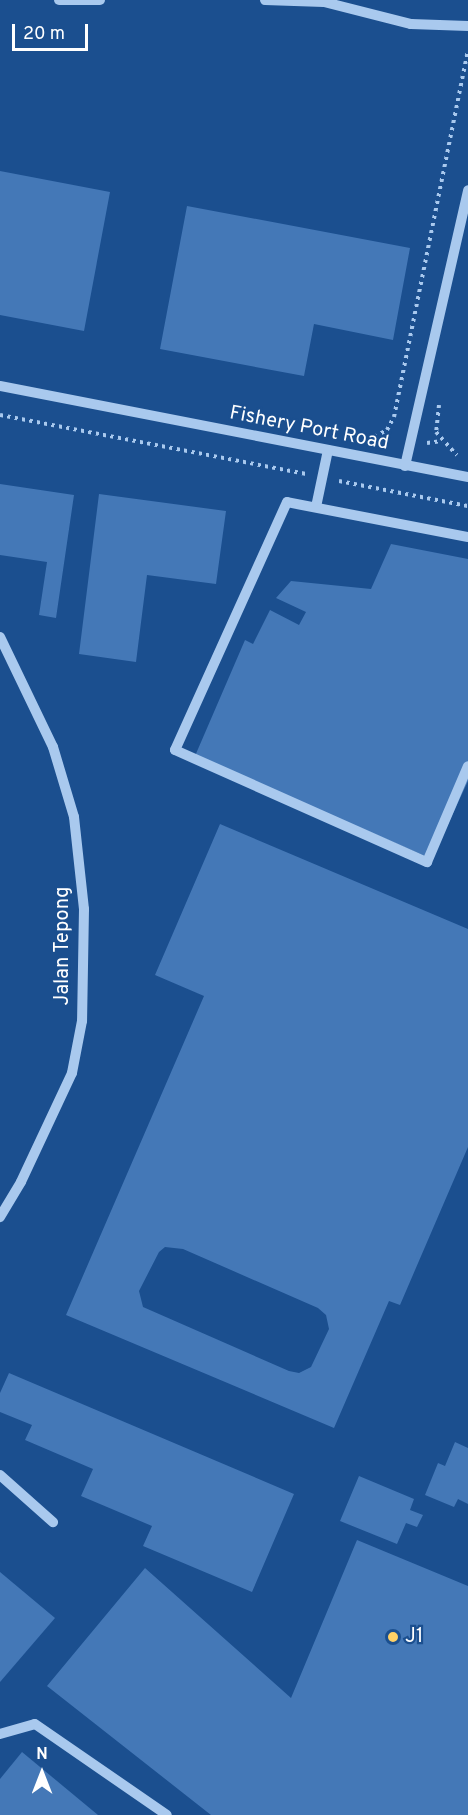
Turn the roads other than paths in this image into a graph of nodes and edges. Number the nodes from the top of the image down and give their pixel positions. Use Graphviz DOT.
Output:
graph roads {
  1 [pos="59,0"];
  2 [pos="99,0"];
  3 [pos="265,0"];
  4 [pos="468,26"];
  5 [pos="468,190"];
  6 [pos="0,386"];
  7 [pos="328,450"];
  8 [pos="405,466"];
  9 [pos="468,477"];
  10 [pos="316,507"];
  11 [pos="468,537"];
  12 [pos="0,637"];
  13 [pos="468,766"];
  14 [pos="0,1217"];
  15 [pos="0,1475"];
  16 [pos="53,1522"];
  17 [pos="0,1734"];
  18 [pos="166,1815"];
  1 -- 2 [label="street"];
  3 -- 4 [label="street"];
  5 -- 8 [label="street, Fishery Port Road"];
  6 -- 7 [label="street, Fishery Port Road"];
  7 -- 8 [label="street, Fishery Port Road"];
  7 -- 10 [label="street"];
  8 -- 9 [label="street"];
  10 -- 11 [label="street"];
  10 -- 13 [label="street"];
  12 -- 14 [label="street, Jalan Tepong"];
  15 -- 16 [label="street"];
  17 -- 18 [label="street"];
}
